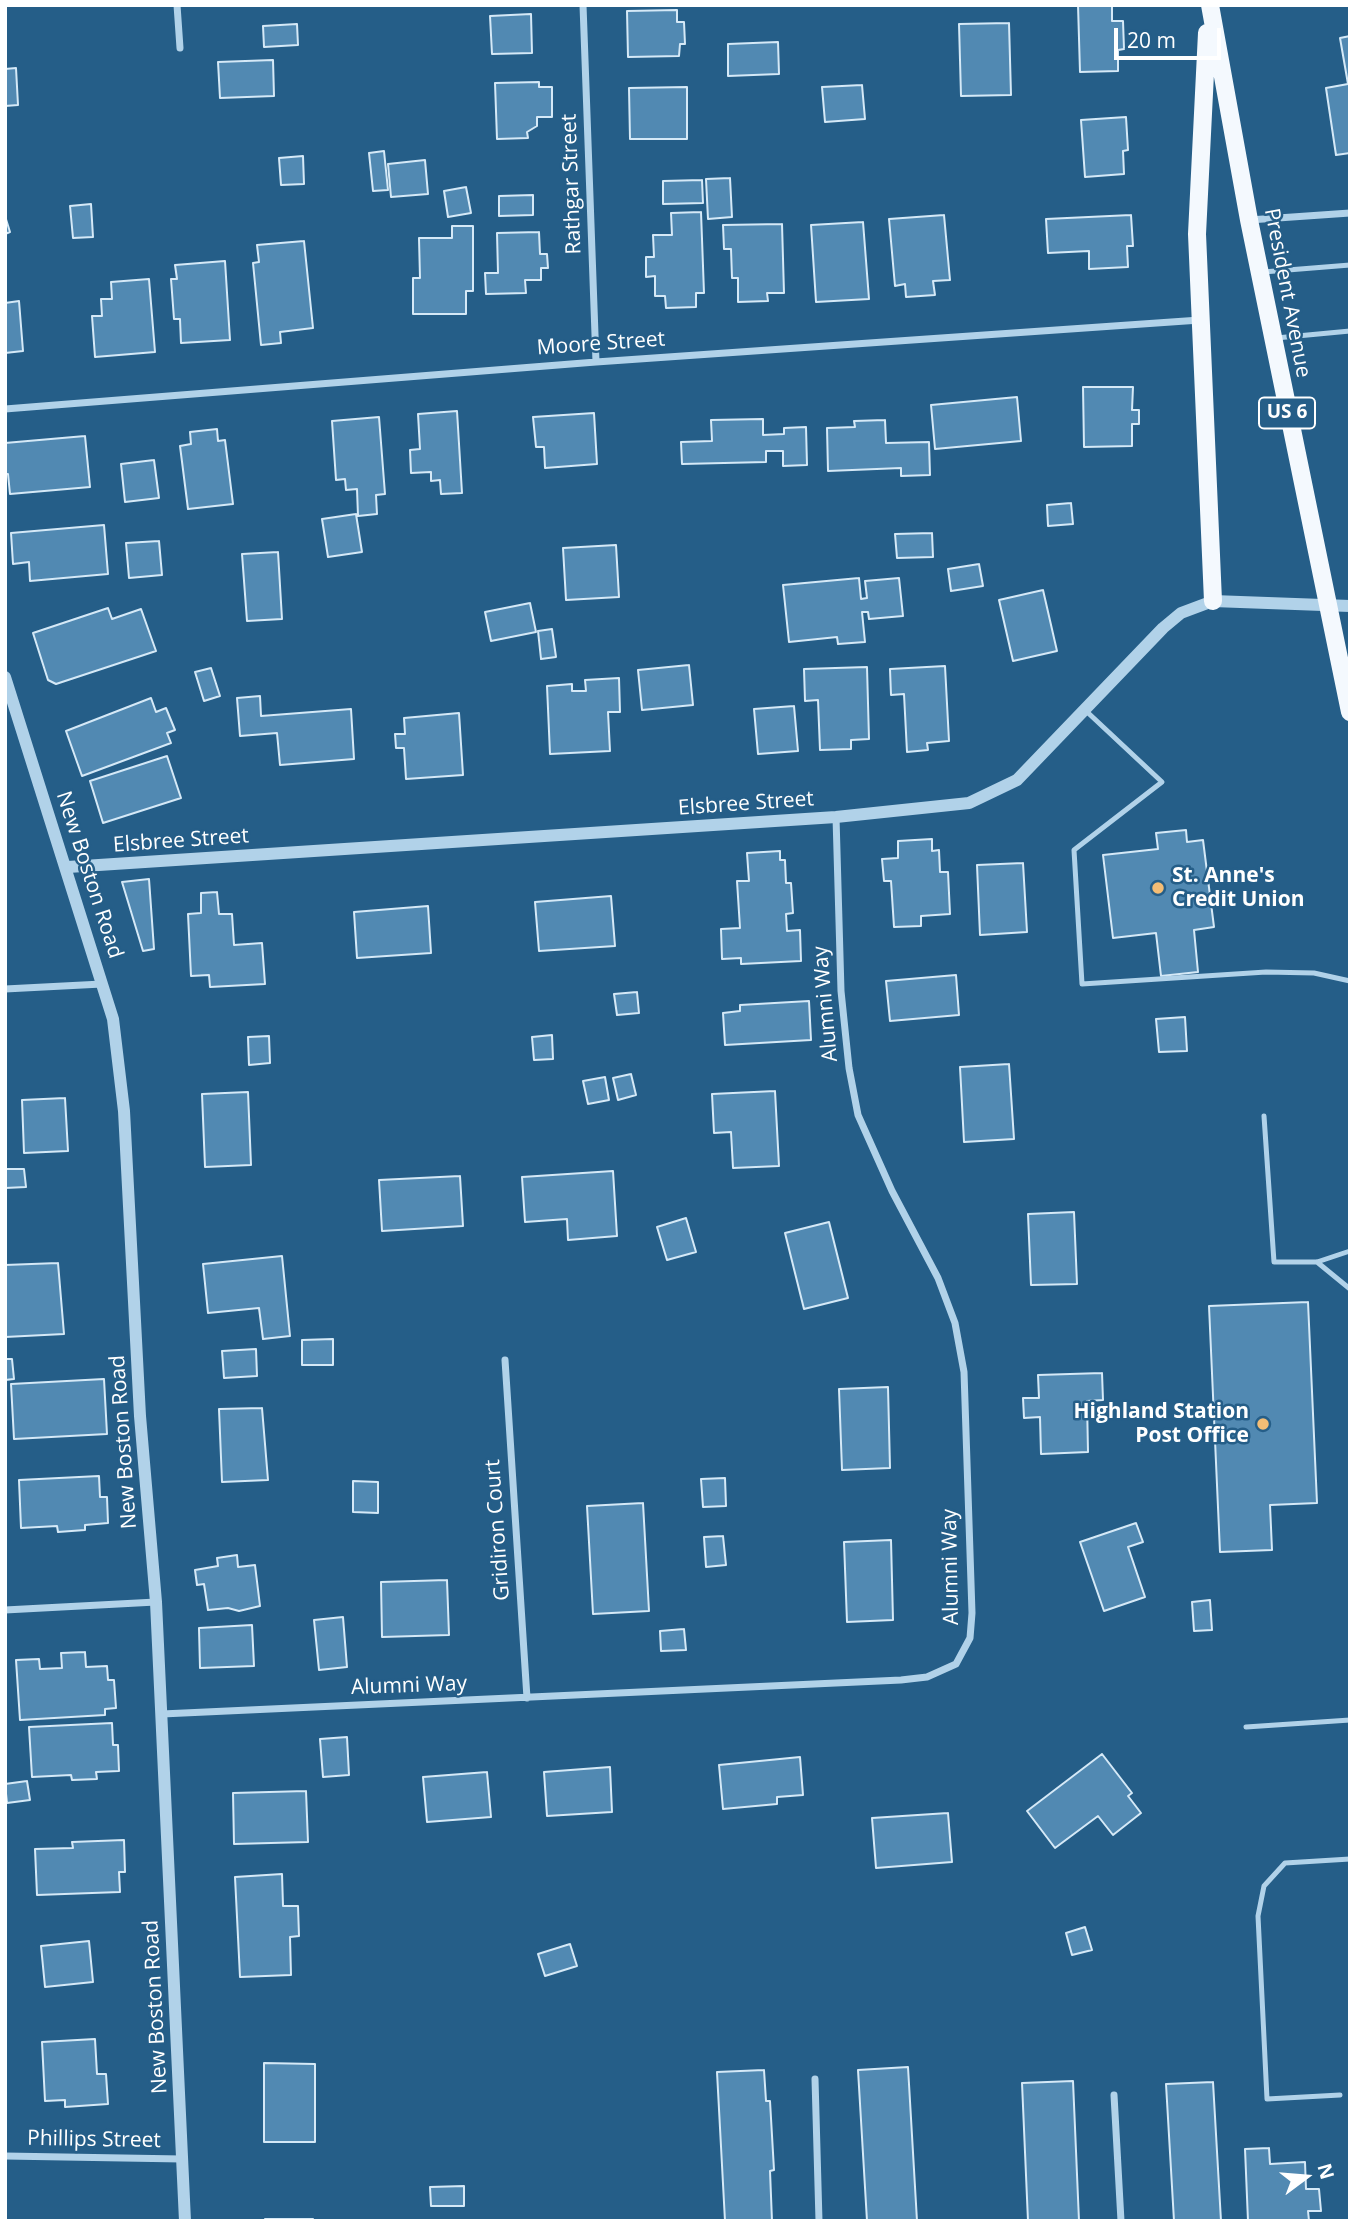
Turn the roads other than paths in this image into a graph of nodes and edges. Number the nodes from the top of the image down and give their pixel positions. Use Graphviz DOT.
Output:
graph roads {
  1 [pos="177,5"];
  2 [pos="583,5"];
  3 [pos="1209,5"];
  4 [pos="180,48"];
  5 [pos="1350,213"];
  6 [pos="1249,220"];
  7 [pos="1350,265"];
  8 [pos="1259,272"];
  9 [pos="1200,320"];
  10 [pos="1350,331"];
  11 [pos="1272,339"];
  12 [pos="596,362"];
  13 [pos="5,409"];
  14 [pos="1213,601"];
  15 [pos="1327,606"];
  16 [pos="1350,606"];
  17 [pos="5,677"];
  18 [pos="1084,709"];
  19 [pos="1350,712"];
  20 [pos="836,817"];
  21 [pos="68,867"];
  22 [pos="1350,981"];
  23 [pos="103,984"];
  24 [pos="5,989"];
  25 [pos="1264,1116"];
  26 [pos="1350,1251"];
  27 [pos="1317,1262"];
  28 [pos="1350,1289"];
  29 [pos="505,1360"];
  30 [pos="156,1602"];
  31 [pos="5,1610"];
  32 [pos="527,1699"];
  33 [pos="162,1714"];
  34 [pos="1350,1720"];
  35 [pos="1246,1727"];
  36 [pos="1350,1859"];
  37 [pos="815,2079"];
  38 [pos="1114,2095"];
  39 [pos="1340,2095"];
  40 [pos="5,2156"];
  41 [pos="182,2159"];
  42 [pos="185,2221"];
  43 [pos="819,2221"];
  44 [pos="1121,2221"];
  1 -- 4 [label="street"];
  2 -- 12 [label="street, Rathgar Street"];
  3 -- 6 [label="main road, President Avenue / US 6"];
  3 -- 9 [label="main road"];
  5 -- 6 [label="street"];
  6 -- 8 [label="main road, President Avenue / US 6"];
  7 -- 8 [label="lane"];
  8 -- 11 [label="main road, President Avenue / US 6"];
  9 -- 12 [label="street, Moore Street"];
  9 -- 14 [label="main road"];
  10 -- 11 [label="lane"];
  11 -- 15 [label="main road, President Avenue / US 6"];
  12 -- 13 [label="street, Moore Street"];
  14 -- 15 [label="street, Elsbree Street"];
  14 -- 18 [label="street, Elsbree Street"];
  15 -- 16 [label="street, Elsbree Street"];
  15 -- 19 [label="main road, President Avenue / US 6"];
  17 -- 21 [label="street, New Boston Road"];
  18 -- 20 [label="street, Elsbree Street"];
  18 -- 22 [label="lane"];
  20 -- 21 [label="street, Elsbree Street"];
  20 -- 32 [label="street, Alumni Way"];
  21 -- 23 [label="street, New Boston Road"];
  23 -- 24 [label="street"];
  23 -- 30 [label="street, New Boston Road"];
  25 -- 27 [label="lane"];
  26 -- 27 [label="lane"];
  27 -- 28 [label="lane"];
  29 -- 32 [label="street, Gridiron Court"];
  30 -- 31 [label="street"];
  30 -- 33 [label="street, New Boston Road"];
  32 -- 33 [label="street, Alumni Way"];
  33 -- 41 [label="street, New Boston Road"];
  34 -- 35 [label="lane"];
  36 -- 39 [label="lane"];
  37 -- 43 [label="street"];
  38 -- 44 [label="street"];
  40 -- 41 [label="street, Phillips Street"];
  41 -- 42 [label="street, New Boston Road"];
}
